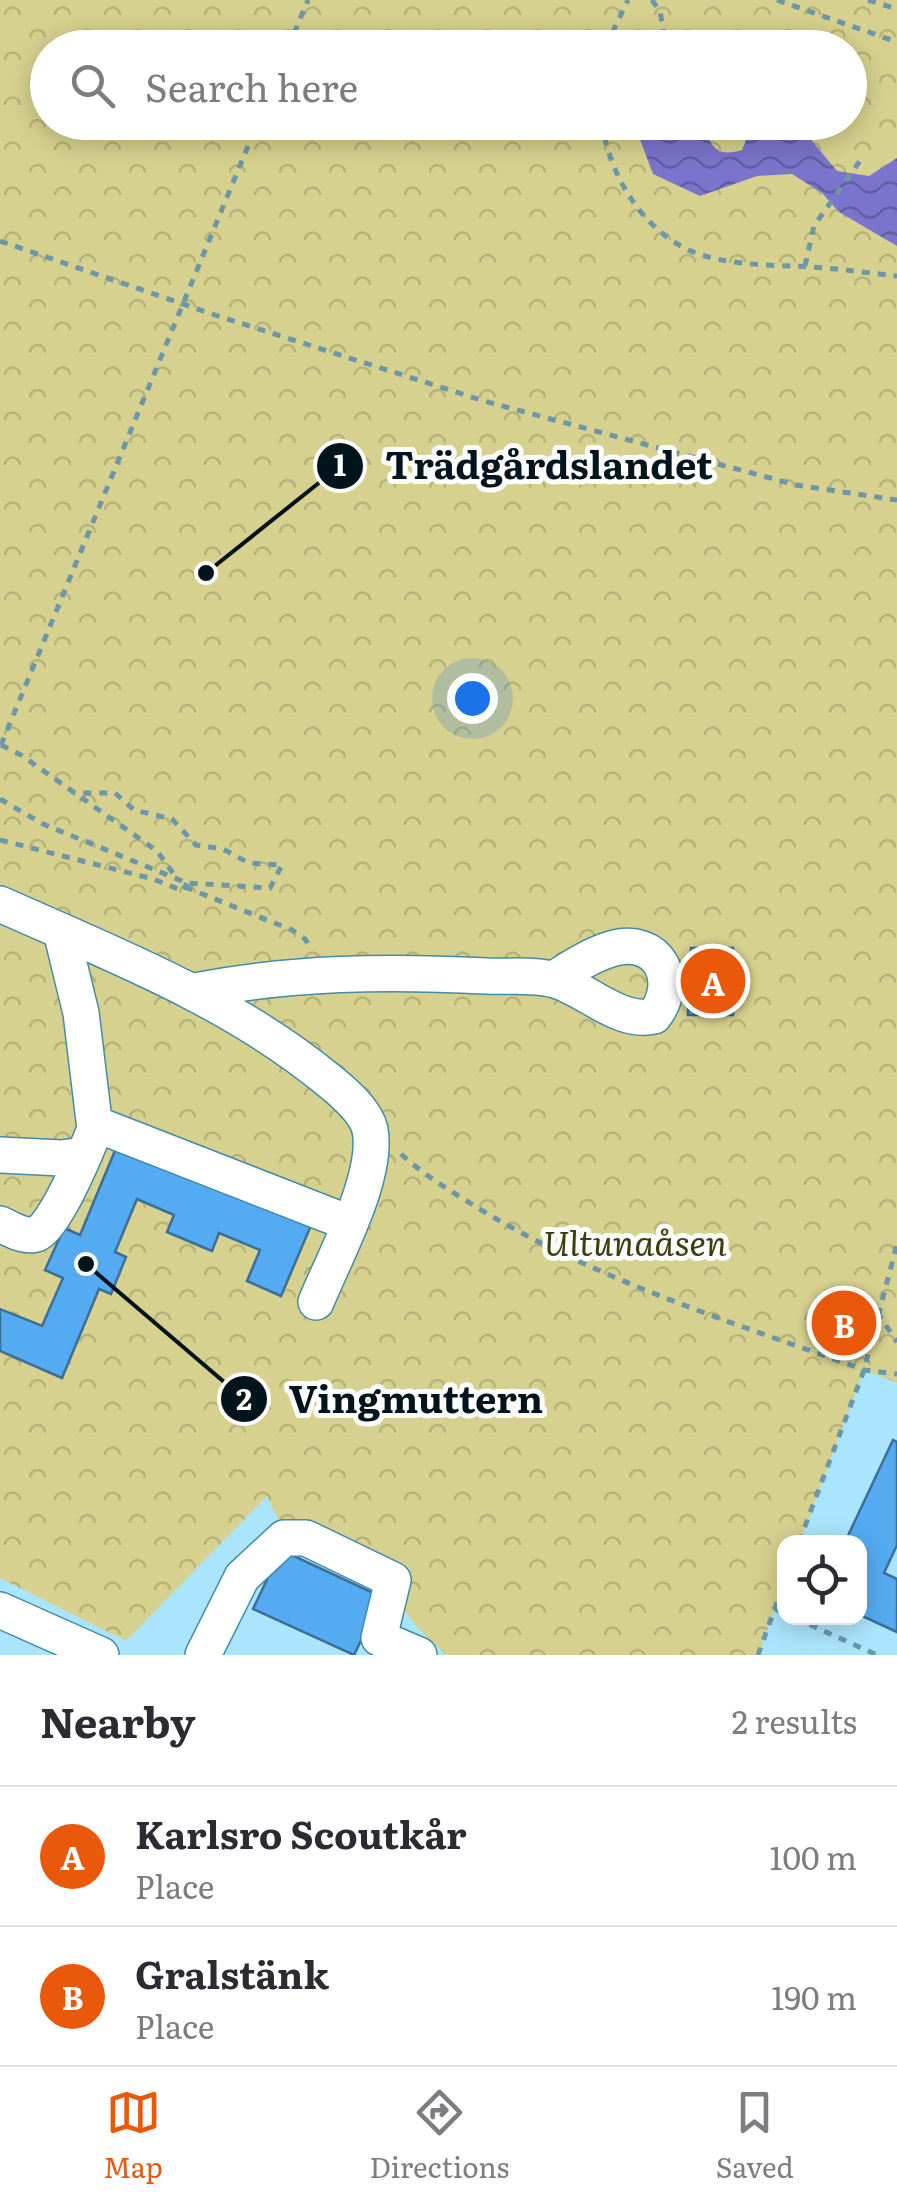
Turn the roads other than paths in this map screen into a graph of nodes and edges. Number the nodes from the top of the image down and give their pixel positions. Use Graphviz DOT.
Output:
graph roads {
  1 [pos="0,904"];
  2 [pos="60,931"];
  3 [pos="554,979"];
  4 [pos="195,991"];
  5 [pos="90,1142"];
  6 [pos="0,1155"];
  7 [pos="349,1222"];
  8 [pos="0,1224"];
  9 [pos="316,1302"];
  10 [pos="0,1610"];
  11 [pos="101,1655"];
  12 [pos="203,1655"];
  13 [pos="419,1655"];
  1 -- 2 [label="street"];
  2 -- 4 [label="street"];
  2 -- 5 [label="street"];
  3 -- 4 [label="street"];
  4 -- 7 [label="street"];
  5 -- 6 [label="street"];
  5 -- 7 [label="street"];
  5 -- 8 [label="street"];
  7 -- 9 [label="street"];
  10 -- 11 [label="street"];
  12 -- 13 [label="street"];
}
